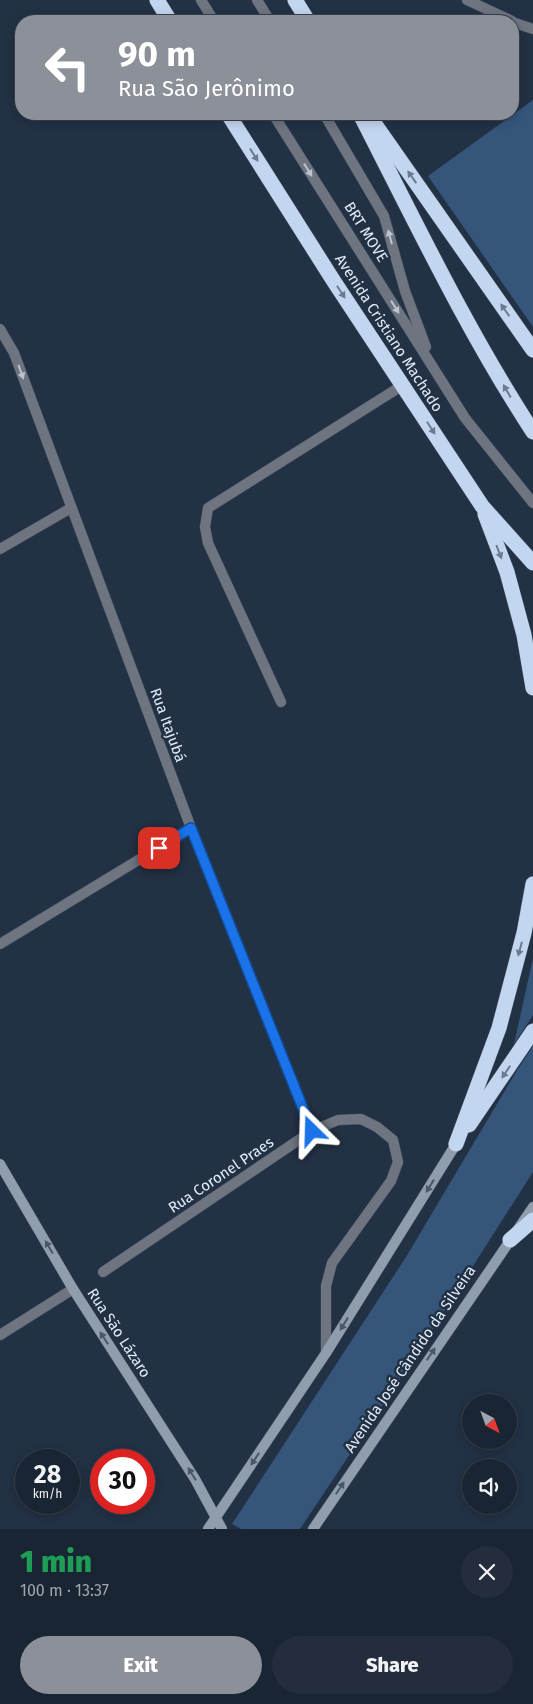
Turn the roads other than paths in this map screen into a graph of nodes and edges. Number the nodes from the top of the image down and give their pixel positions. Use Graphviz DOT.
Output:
graph roads {
  1 [pos="157,0"];
  2 [pos="201,0"];
  3 [pos="257,0"];
  4 [pos="295,0"];
  5 [pos="467,0"];
  6 [pos="166,15"];
  7 [pos="210,15"];
  8 [pos="266,15"];
  9 [pos="304,15"];
  10 [pos="499,15"];
  11 [pos="519,24"];
  12 [pos="533,30"];
  13 [pos="232,120"];
  14 [pos="277,120"];
  15 [pos="328,120"];
  16 [pos="363,120"];
  17 [pos="371,120"];
  18 [pos="0,329"];
  19 [pos="533,350"];
  20 [pos="433,366"];
  21 [pos="403,385"];
  22 [pos="533,432"];
  23 [pos="533,503"];
  24 [pos="482,506"];
  25 [pos="71,508"];
  26 [pos="0,549"];
  27 [pos="533,563"];
  28 [pos="533,688"];
  29 [pos="281,702"];
  30 [pos="191,828"];
  31 [pos="533,884"];
  32 [pos="0,944"];
  33 [pos="533,1031"];
  34 [pos="312,1131"];
  35 [pos="456,1144"];
  36 [pos="0,1164"];
  37 [pos="533,1207"];
  38 [pos="533,1220"];
  39 [pos="510,1240"];
  40 [pos="104,1272"];
  41 [pos="73,1289"];
  42 [pos="0,1335"];
  43 [pos="326,1353"];
  44 [pos="216,1517"];
  45 [pos="208,1529"];
  46 [pos="222,1529"];
  47 [pos="313,1529"];
  1 -- 6 [label="highway"];
  2 -- 7 [label="street"];
  3 -- 8 [label="street"];
  4 -- 9 [label="highway"];
  5 -- 10 [label="street"];
  11 -- 12 [label="street"];
  13 -- 21 [label="highway, Avenida Cristiano Machado, one-way"];
  14 -- 20 [label="street, BRT MOVE, one-way"];
  20 -- 15 [label="street, BRT MOVE, one-way"];
  22 -- 16 [label="highway, one-way"];
  19 -- 17 [label="highway, one-way"];
  18 -- 25 [label="street, Rua Itajubá, one-way"];
  20 -- 23 [label="street, BRT MOVE"];
  21 -- 24 [label="highway, Avenida Cristiano Machado, one-way"];
  21 -- 29 [label="street"];
  24 -- 27 [label="highway, Avenida Cristiano Machado"];
  24 -- 28 [label="highway, one-way"];
  25 -- 26 [label="street"];
  25 -- 30 [label="street, Rua Itajubá"];
  30 -- 32 [label="street"];
  30 -- 34 [label="street, Rua Itajubá"];
  31 -- 35 [label="highway, one-way"];
  33 -- 35 [label="highway, one-way"];
  34 -- 40 [label="street, Rua Coronel Praes"];
  34 -- 43 [label="street, Rua Coronel Praes"];
  35 -- 43 [label="main road, one-way"];
  41 -- 36 [label="main road, Rua São Lázaro, one-way"];
  37 -- 39 [label="main road, Avenida José Cândido da Silveira"];
  38 -- 39 [label="highway"];
  47 -- 39 [label="main road, Avenida José Cândido da Silveira, one-way"];
  41 -- 42 [label="street"];
  44 -- 41 [label="main road, Rua São Lázaro, one-way"];
  43 -- 44 [label="main road, one-way"];
  44 -- 45 [label="main road"];
  44 -- 46 [label="main road, Rua São Lázaro"];
}
